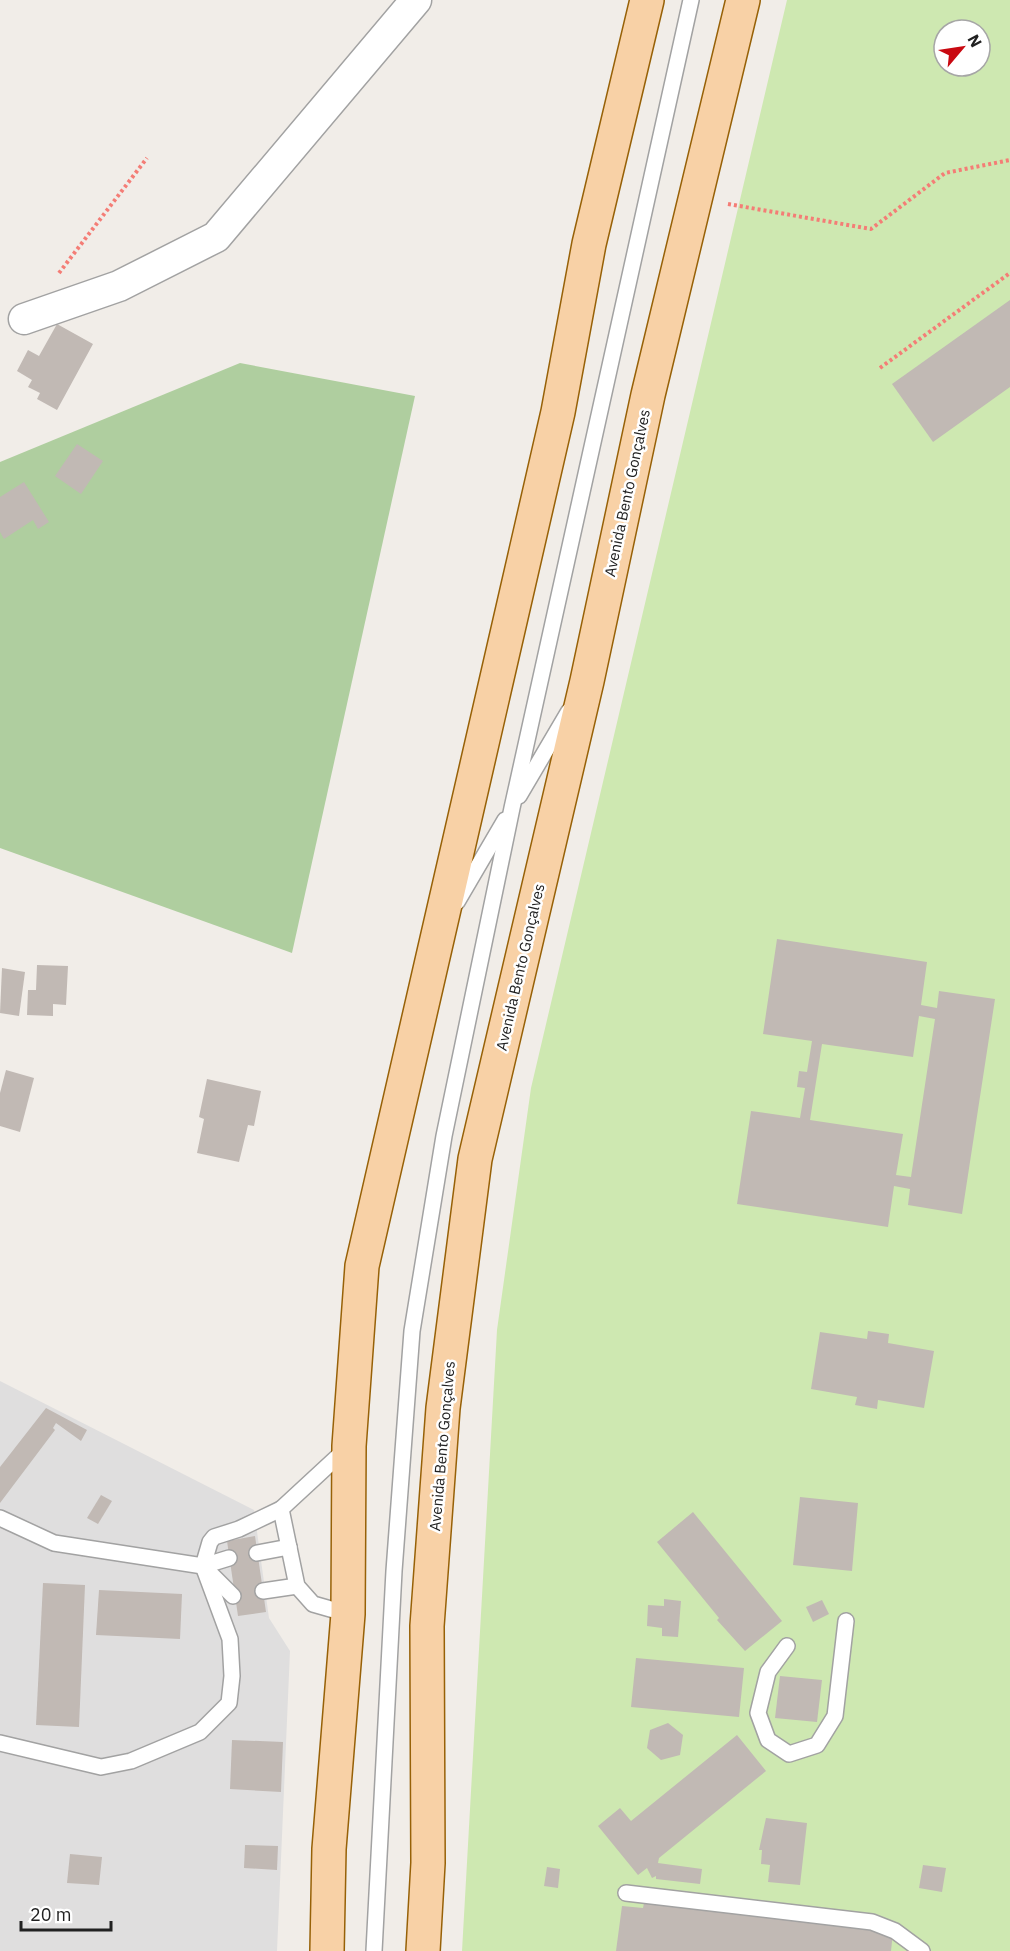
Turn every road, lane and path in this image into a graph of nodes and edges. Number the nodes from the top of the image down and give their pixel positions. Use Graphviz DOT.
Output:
graph roads {
  1 [pos="416,0"];
  2 [pos="647,0"];
  3 [pos="691,0"];
  4 [pos="743,0"];
  5 [pos="147,158"];
  6 [pos="1010,160"];
  7 [pos="728,204"];
  8 [pos="1010,273"];
  9 [pos="53,281"];
  10 [pos="24,319"];
  11 [pos="880,368"];
  12 [pos="587,681"];
  13 [pos="512,808"];
  14 [pos="437,936"];
  15 [pos="349,1446"];
  16 [pos="281,1509"];
  17 [pos="0,1518"];
  18 [pos="289,1547"];
  19 [pos="257,1553"];
  20 [pos="229,1558"];
  21 [pos="203,1566"];
  22 [pos="297,1586"];
  23 [pos="263,1591"];
  24 [pos="233,1596"];
  25 [pos="348,1614"];
  26 [pos="846,1621"];
  27 [pos="787,1646"];
  28 [pos="0,1743"];
  29 [pos="626,1893"];
  30 [pos="327,1951"];
  31 [pos="374,1951"];
  32 [pos="423,1951"];
  33 [pos="922,1951"];
  1 -- 10 [label="street"];
  2 -- 14 [label="main road"];
  3 -- 13 [label="lane"];
  4 -- 12 [label="main road, Avenida Bento Gonçalves"];
  5 -- 9 [label="path"];
  6 -- 7 [label="path"];
  8 -- 11 [label="path"];
  12 -- 13 [label="lane"];
  12 -- 32 [label="main road, Avenida Bento Gonçalves"];
  13 -- 14 [label="lane"];
  13 -- 31 [label="lane"];
  14 -- 15 [label="main road"];
  15 -- 16 [label="lane"];
  15 -- 25 [label="main road"];
  16 -- 18 [label="lane"];
  16 -- 21 [label="lane"];
  17 -- 21 [label="lane"];
  18 -- 19 [label="lane"];
  18 -- 22 [label="lane"];
  20 -- 21 [label="lane"];
  21 -- 24 [label="lane"];
  21 -- 28 [label="lane"];
  22 -- 23 [label="lane"];
  22 -- 25 [label="lane"];
  25 -- 30 [label="main road"];
  26 -- 27 [label="lane"];
  29 -- 33 [label="lane"];
}
